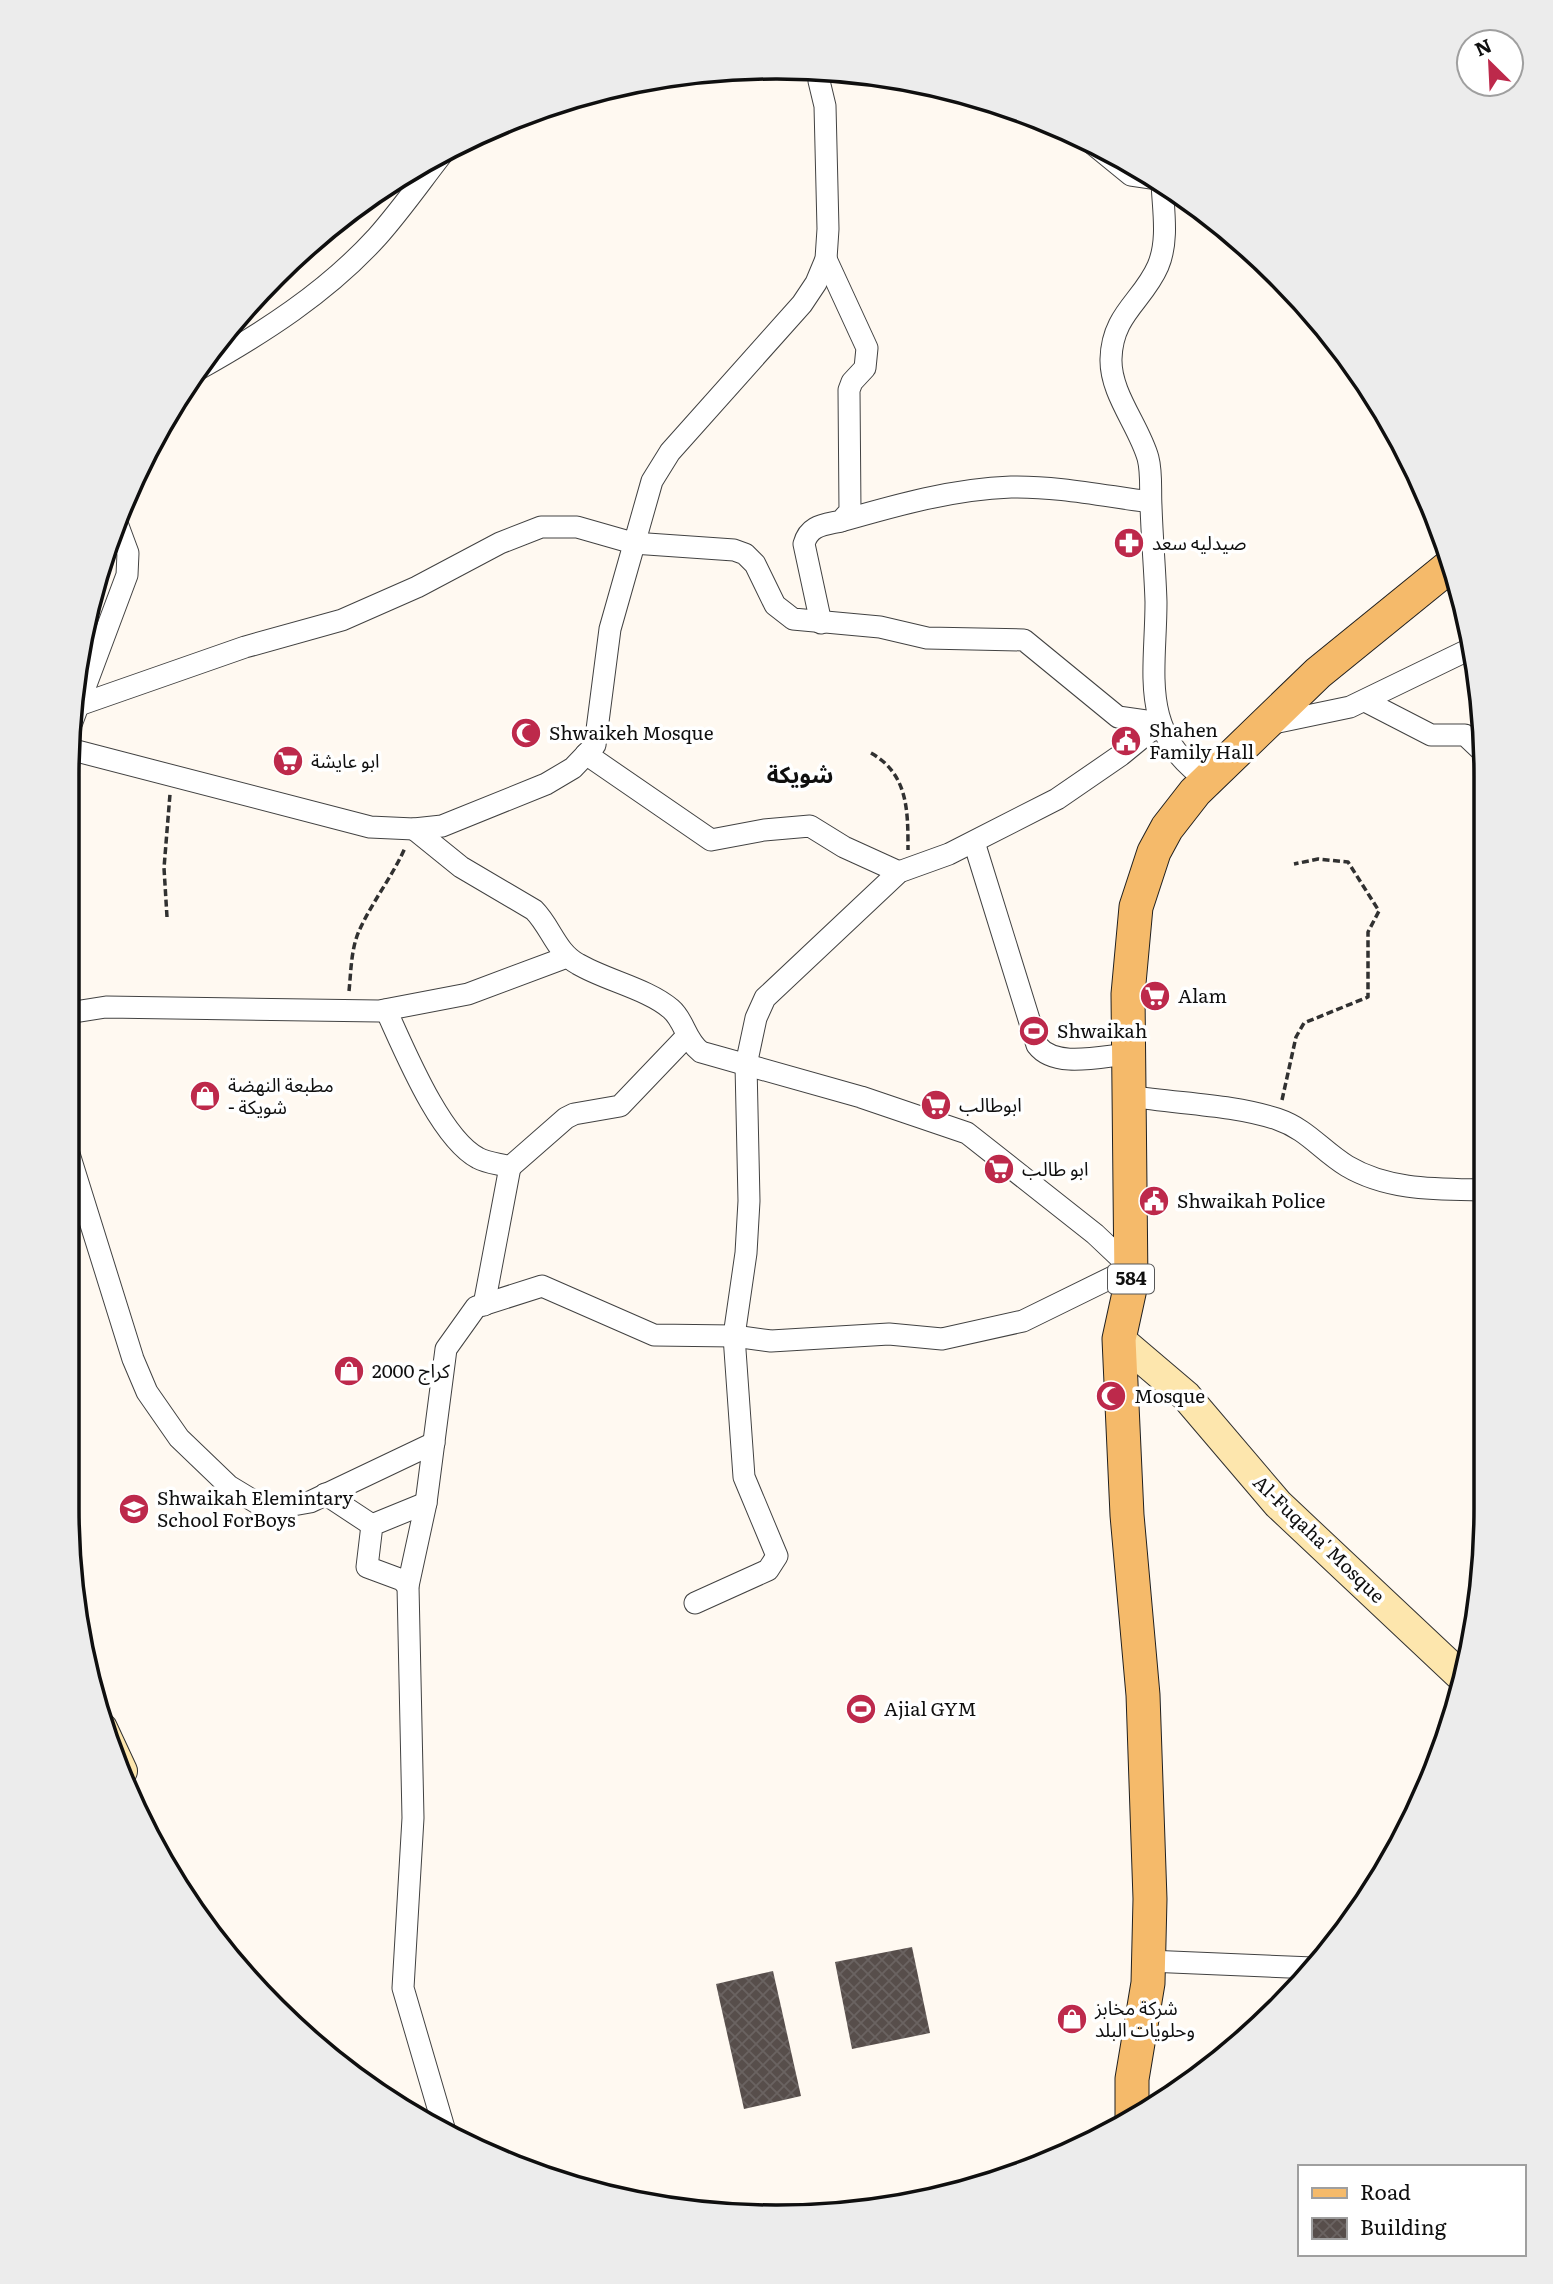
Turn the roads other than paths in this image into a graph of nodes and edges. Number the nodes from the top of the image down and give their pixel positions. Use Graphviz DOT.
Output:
graph roads {
  1 [pos="818,80"];
  2 [pos="428,172"];
  3 [pos="1161,194"];
  4 [pos="825,259"];
  5 [pos="219,357"];
  6 [pos="1150,502"];
  7 [pos="841,522"];
  8 [pos="122,536"];
  9 [pos="634,543"];
  10 [pos="1443,572"];
  11 [pos="821,623"];
  12 [pos="1463,652"];
  13 [pos="85,688"];
  14 [pos="1365,701"];
  15 [pos="82,711"];
  16 [pos="1160,723"];
  17 [pos="1262,725"];
  18 [pos="1473,743"];
  19 [pos="80,752"];
  20 [pos="586,754"];
  21 [pos="1207,780"];
  22 [pos="414,830"];
  23 [pos="974,842"];
  24 [pos="903,871"];
  25 [pos="567,957"];
  26 [pos="386,1010"];
  27 [pos="79,1011"];
  28 [pos="686,1037"];
  29 [pos="1129,1054"];
  30 [pos="746,1065"];
  31 [pos="1130,1096"];
  32 [pos="510,1167"];
  33 [pos="79,1186"];
  34 [pos="1474,1190"];
  35 [pos="1131,1268"];
  36 [pos="484,1305"];
  37 [pos="734,1336"];
  38 [pos="1119,1339"];
  39 [pos="434,1443"];
  40 [pos="325,1494"];
  41 [pos="426,1503"];
  42 [pos="372,1525"];
  43 [pos="408,1586"];
  44 [pos="695,1603"];
  45 [pos="1455,1670"];
  46 [pos="1148,1961"];
  47 [pos="1301,1968"];
  48 [pos="1132,2108"];
  49 [pos="441,2119"];
  1 -- 4 [label="street"];
  2 -- 5 [label="street"];
  3 -- 6 [label="street"];
  4 -- 7 [label="street"];
  4 -- 9 [label="street"];
  6 -- 7 [label="street"];
  6 -- 16 [label="street"];
  7 -- 11 [label="street"];
  8 -- 13 [label="street"];
  9 -- 11 [label="street"];
  9 -- 15 [label="street"];
  9 -- 20 [label="street"];
  10 -- 17 [label="main road, 584"];
  11 -- 16 [label="street"];
  12 -- 14 [label="street"];
  14 -- 17 [label="street"];
  14 -- 18 [label="street"];
  16 -- 21 [label="street"];
  16 -- 23 [label="street"];
  17 -- 21 [label="main road, 584"];
  19 -- 22 [label="street"];
  20 -- 22 [label="street"];
  20 -- 24 [label="street"];
  21 -- 29 [label="main road, 584"];
  22 -- 25 [label="street"];
  23 -- 24 [label="street"];
  23 -- 29 [label="street"];
  24 -- 30 [label="street"];
  25 -- 26 [label="street"];
  25 -- 28 [label="street"];
  26 -- 27 [label="street"];
  26 -- 32 [label="street"];
  28 -- 30 [label="street"];
  28 -- 32 [label="street"];
  29 -- 31 [label="main road, 584"];
  30 -- 35 [label="street"];
  30 -- 37 [label="street"];
  31 -- 34 [label="street"];
  31 -- 35 [label="main road, 584"];
  32 -- 36 [label="street"];
  33 -- 40 [label="street"];
  35 -- 37 [label="street"];
  35 -- 38 [label="main road, 584"];
  36 -- 37 [label="street"];
  36 -- 39 [label="street"];
  37 -- 44 [label="street"];
  38 -- 45 [label="street, Al-Fuqaha' Mosque"];
  38 -- 46 [label="main road, 584"];
  39 -- 40 [label="street"];
  39 -- 41 [label="street"];
  40 -- 42 [label="street"];
  41 -- 42 [label="street"];
  41 -- 43 [label="street"];
  42 -- 43 [label="street"];
  43 -- 49 [label="street"];
  46 -- 47 [label="street"];
  46 -- 48 [label="main road, 584"];
}
